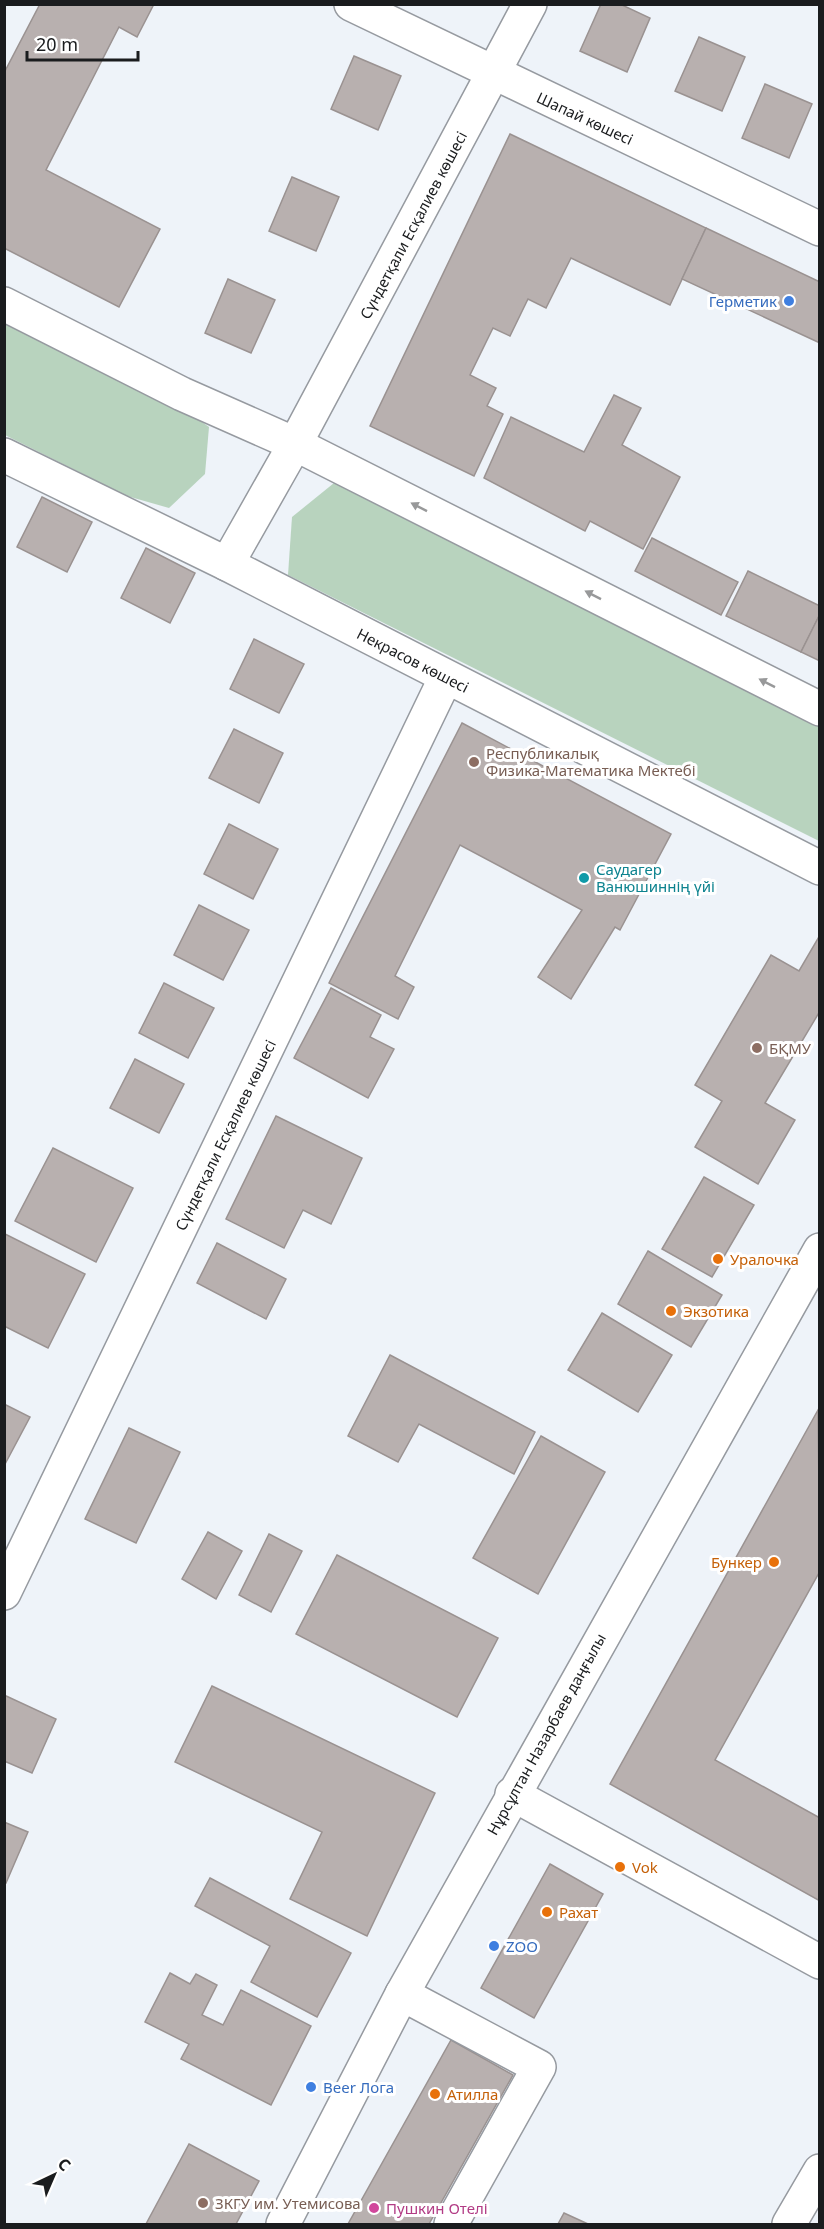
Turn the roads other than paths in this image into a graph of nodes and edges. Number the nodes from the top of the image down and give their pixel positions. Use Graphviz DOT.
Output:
graph roads {
  1 [pos="351,4"];
  2 [pos="530,4"];
  3 [pos="494,74"];
  4 [pos="819,230"];
  5 [pos="4,304"];
  6 [pos="295,444"];
  7 [pos="4,454"];
  8 [pos="227,564"];
  9 [pos="446,677"];
  10 [pos="819,709"];
  11 [pos="819,868"];
  12 [pos="817,1258"];
  13 [pos="17,1534"];
  14 [pos="4,1593"];
  15 [pos="512,1794"];
  16 [pos="819,1962"];
  17 [pos="402,1994"];
  18 [pos="819,2171"];
  19 [pos="283,2224"];
  20 [pos="451,2224"];
  21 [pos="789,2224"];
  1 -- 3 [label="street, Шапай көшесі"];
  2 -- 3 [label="street, Сүндетқали Есқалиев көшесі"];
  3 -- 4 [label="street, Шапай көшесі"];
  3 -- 6 [label="street, Сүндетқали Есқалиев көшесі"];
  5 -- 6 [label="street"];
  6 -- 8 [label="street, Сүндетқали Есқалиев көшесі"];
  10 -- 6 [label="street, one-way"];
  7 -- 8 [label="street, Некрасов көшесі"];
  8 -- 9 [label="street, Некрасов көшесі"];
  9 -- 11 [label="street, Некрасов көшесі"];
  9 -- 13 [label="street, Сүндетқали Есқалиев көшесі"];
  12 -- 15 [label="street, Нұрсұлтан Назарбаев даңғылы"];
  13 -- 14 [label="street, Сүндетқали Есқалиев көшесі"];
  15 -- 16 [label="street"];
  15 -- 17 [label="street, Нұрсұлтан Назарбаев даңғылы"];
  17 -- 19 [label="street, Нұрсұлтан Назарбаев даңғылы"];
  17 -- 20 [label="street"];
  18 -- 21 [label="street"];
}
